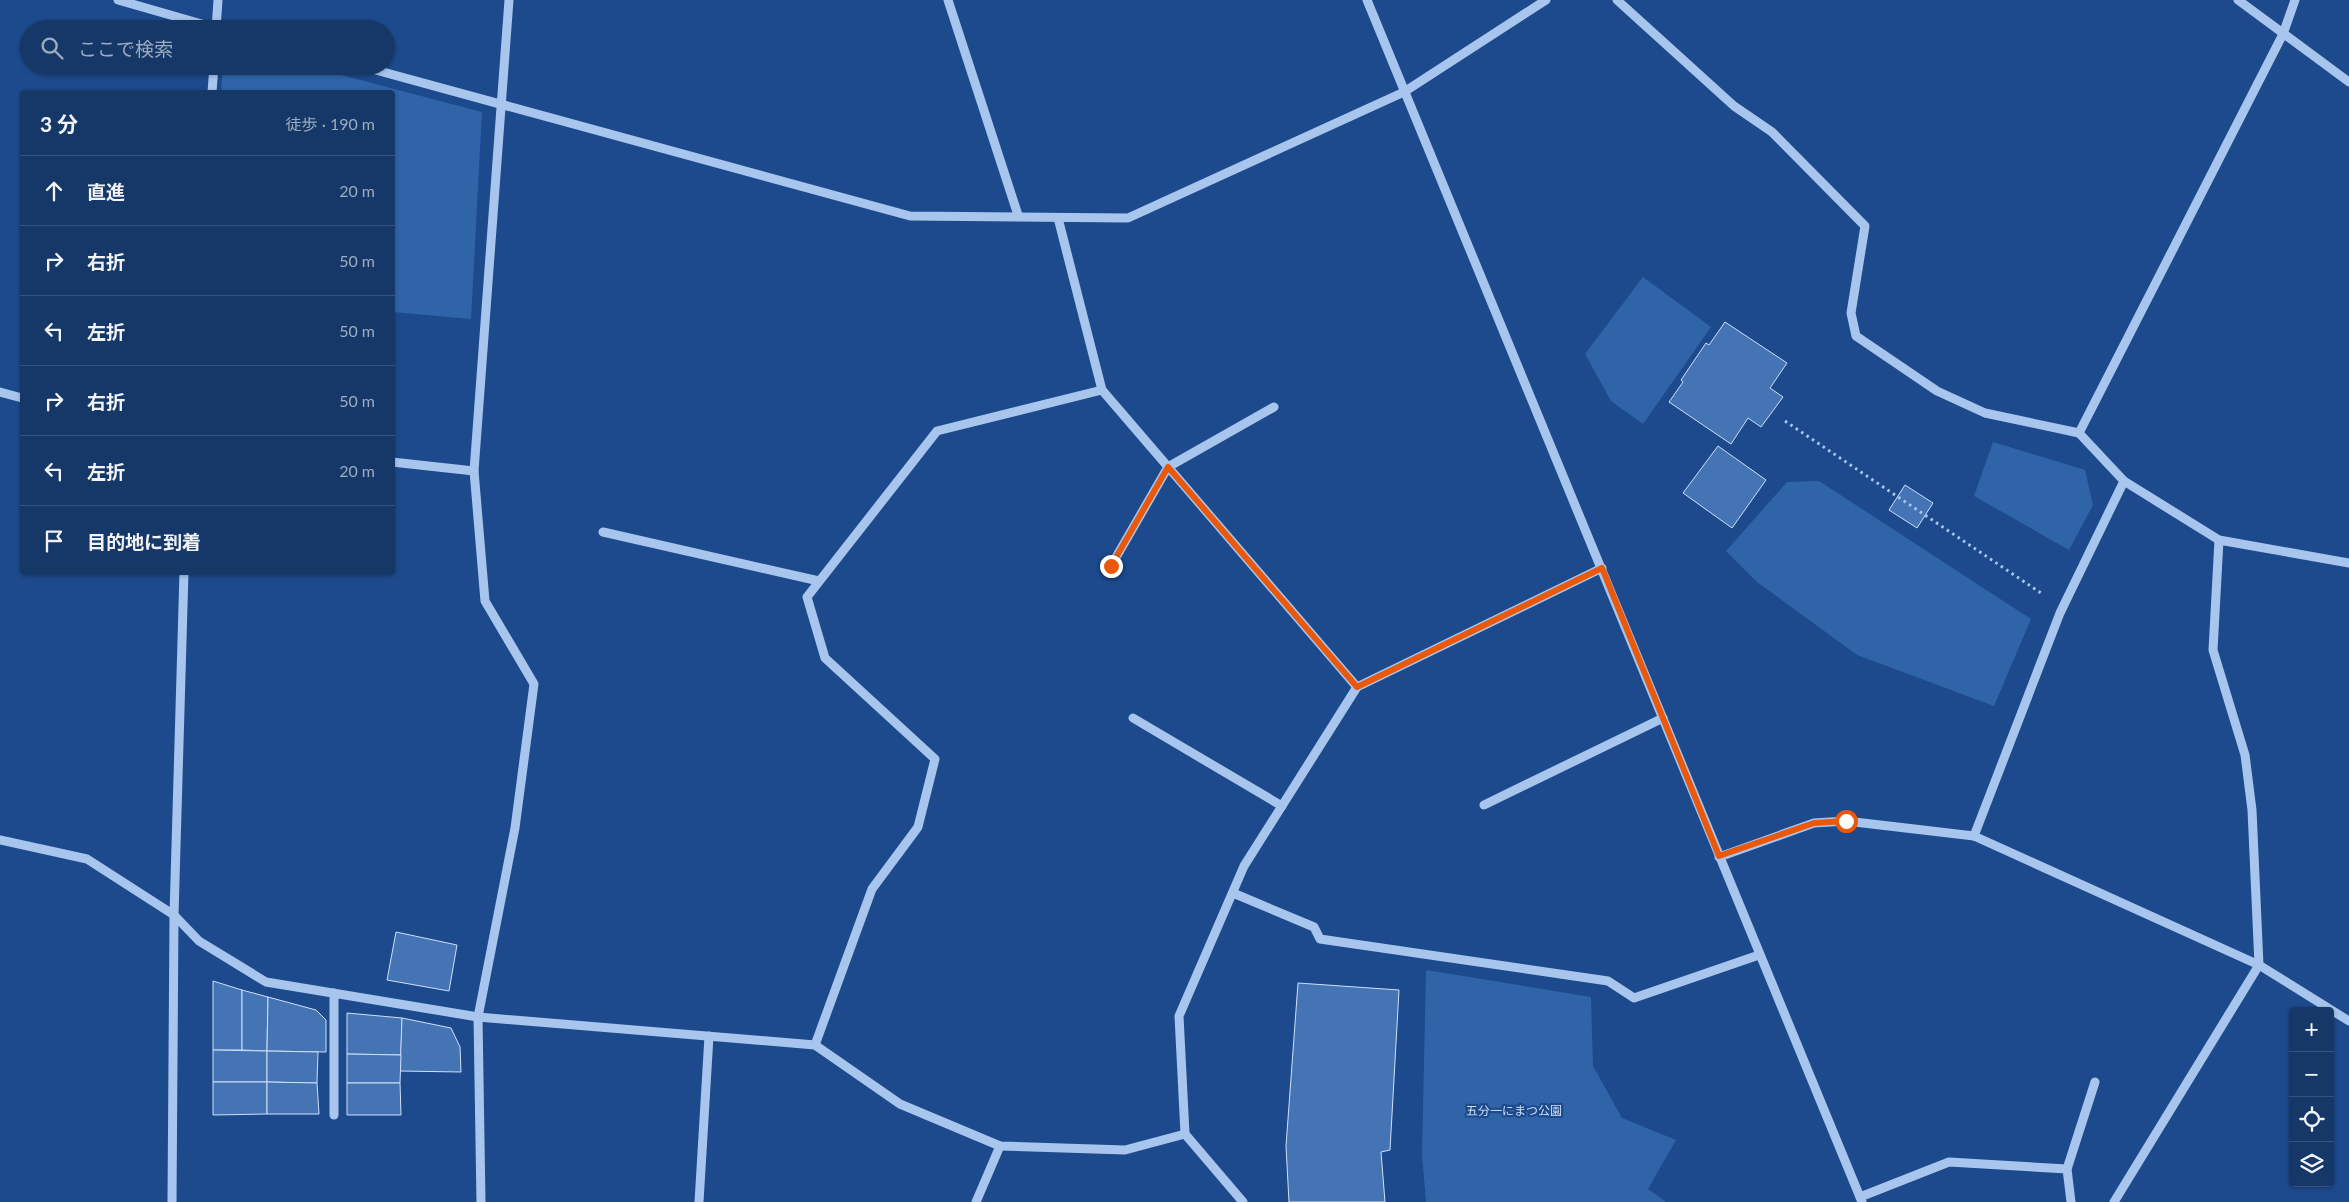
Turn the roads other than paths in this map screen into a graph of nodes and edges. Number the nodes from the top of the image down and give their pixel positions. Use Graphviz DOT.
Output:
graph roads {
  1 [pos="118,0"];
  2 [pos="218,0"];
  3 [pos="509,0"];
  4 [pos="948,0"];
  5 [pos="1366,0"];
  6 [pos="1546,0"];
  7 [pos="1617,0"];
  8 [pos="2238,0"];
  9 [pos="2295,0"];
  10 [pos="186,20"];
  11 [pos="217,20"];
  12 [pos="2283,34"];
  13 [pos="213,75"];
  14 [pos="395,75"];
  15 [pos="2349,82"];
  16 [pos="212,90"];
  17 [pos="1404,92"];
  18 [pos="502,103"];
  19 [pos="1018,215"];
  20 [pos="1058,218"];
  21 [pos="1102,390"];
  22 [pos="0,392"];
  23 [pos="20,397"];
  24 [pos="1274,407"];
  25 [pos="2079,433"];
  26 [pos="395,462"];
  27 [pos="1168,467"];
  28 [pos="474,471"];
  29 [pos="2124,481"];
  30 [pos="602,532"];
  31 [pos="2219,540"];
  32 [pos="2349,563"];
  33 [pos="1111,566"];
  34 [pos="1602,568"];
  35 [pos="184,575"];
  36 [pos="819,581"];
  37 [pos="1357,687"];
  38 [pos="1133,718"];
  39 [pos="1663,718"];
  40 [pos="1484,805"];
  41 [pos="1282,806"];
  42 [pos="1974,836"];
  43 [pos="0,840"];
  44 [pos="1719,856"];
  45 [pos="1233,892"];
  46 [pos="174,915"];
  47 [pos="1760,955"];
  48 [pos="2259,965"];
  49 [pos="334,993"];
  50 [pos="478,1017"];
  51 [pos="2349,1021"];
  52 [pos="709,1036"];
  53 [pos="815,1045"];
  54 [pos="2094,1082"];
  55 [pos="334,1115"];
  56 [pos="1185,1134"];
  57 [pos="1000,1146"];
  58 [pos="2067,1169"];
  59 [pos="1861,1200"];
  60 [pos="172,1202"];
  61 [pos="481,1202"];
  62 [pos="700,1202"];
  63 [pos="976,1202"];
  64 [pos="1243,1202"];
  65 [pos="2071,1202"];
  66 [pos="2114,1202"];
  1 -- 10 [label="street"];
  2 -- 11 [label="street"];
  3 -- 18 [label="street"];
  4 -- 19 [label="street"];
  5 -- 17 [label="street"];
  6 -- 17 [label="street"];
  7 -- 25 [label="street"];
  8 -- 12 [label="street"];
  9 -- 12 [label="street"];
  12 -- 15 [label="street"];
  12 -- 25 [label="street"];
  13 -- 16 [label="street"];
  14 -- 18 [label="street"];
  17 -- 20 [label="street"];
  17 -- 34 [label="street"];
  18 -- 19 [label="street"];
  18 -- 28 [label="street"];
  19 -- 20 [label="street"];
  20 -- 21 [label="street"];
  21 -- 27 [label="street"];
  21 -- 36 [label="street"];
  22 -- 23 [label="street"];
  24 -- 27 [label="street"];
  25 -- 29 [label="street"];
  26 -- 28 [label="street"];
  27 -- 33 [label="street"];
  27 -- 37 [label="street"];
  28 -- 50 [label="street"];
  29 -- 31 [label="street"];
  29 -- 42 [label="street"];
  30 -- 36 [label="street"];
  31 -- 32 [label="street"];
  31 -- 48 [label="street"];
  34 -- 37 [label="street"];
  34 -- 39 [label="street"];
  35 -- 46 [label="street"];
  36 -- 53 [label="street"];
  37 -- 41 [label="street"];
  38 -- 41 [label="street"];
  39 -- 40 [label="street"];
  39 -- 44 [label="street"];
  41 -- 45 [label="street"];
  42 -- 44 [label="street"];
  42 -- 48 [label="street"];
  43 -- 46 [label="street"];
  44 -- 47 [label="street"];
  45 -- 47 [label="street"];
  45 -- 56 [label="street"];
  46 -- 49 [label="street"];
  46 -- 60 [label="street"];
  47 -- 59 [label="street"];
  48 -- 51 [label="street"];
  48 -- 66 [label="street"];
  49 -- 50 [label="street"];
  49 -- 55 [label="street"];
  50 -- 52 [label="street"];
  50 -- 61 [label="street"];
  52 -- 53 [label="street"];
  52 -- 62 [label="street"];
  53 -- 57 [label="street"];
  54 -- 58 [label="street"];
  56 -- 57 [label="street"];
  56 -- 64 [label="street"];
  57 -- 63 [label="street"];
  58 -- 59 [label="street"];
  58 -- 65 [label="street"];
}
